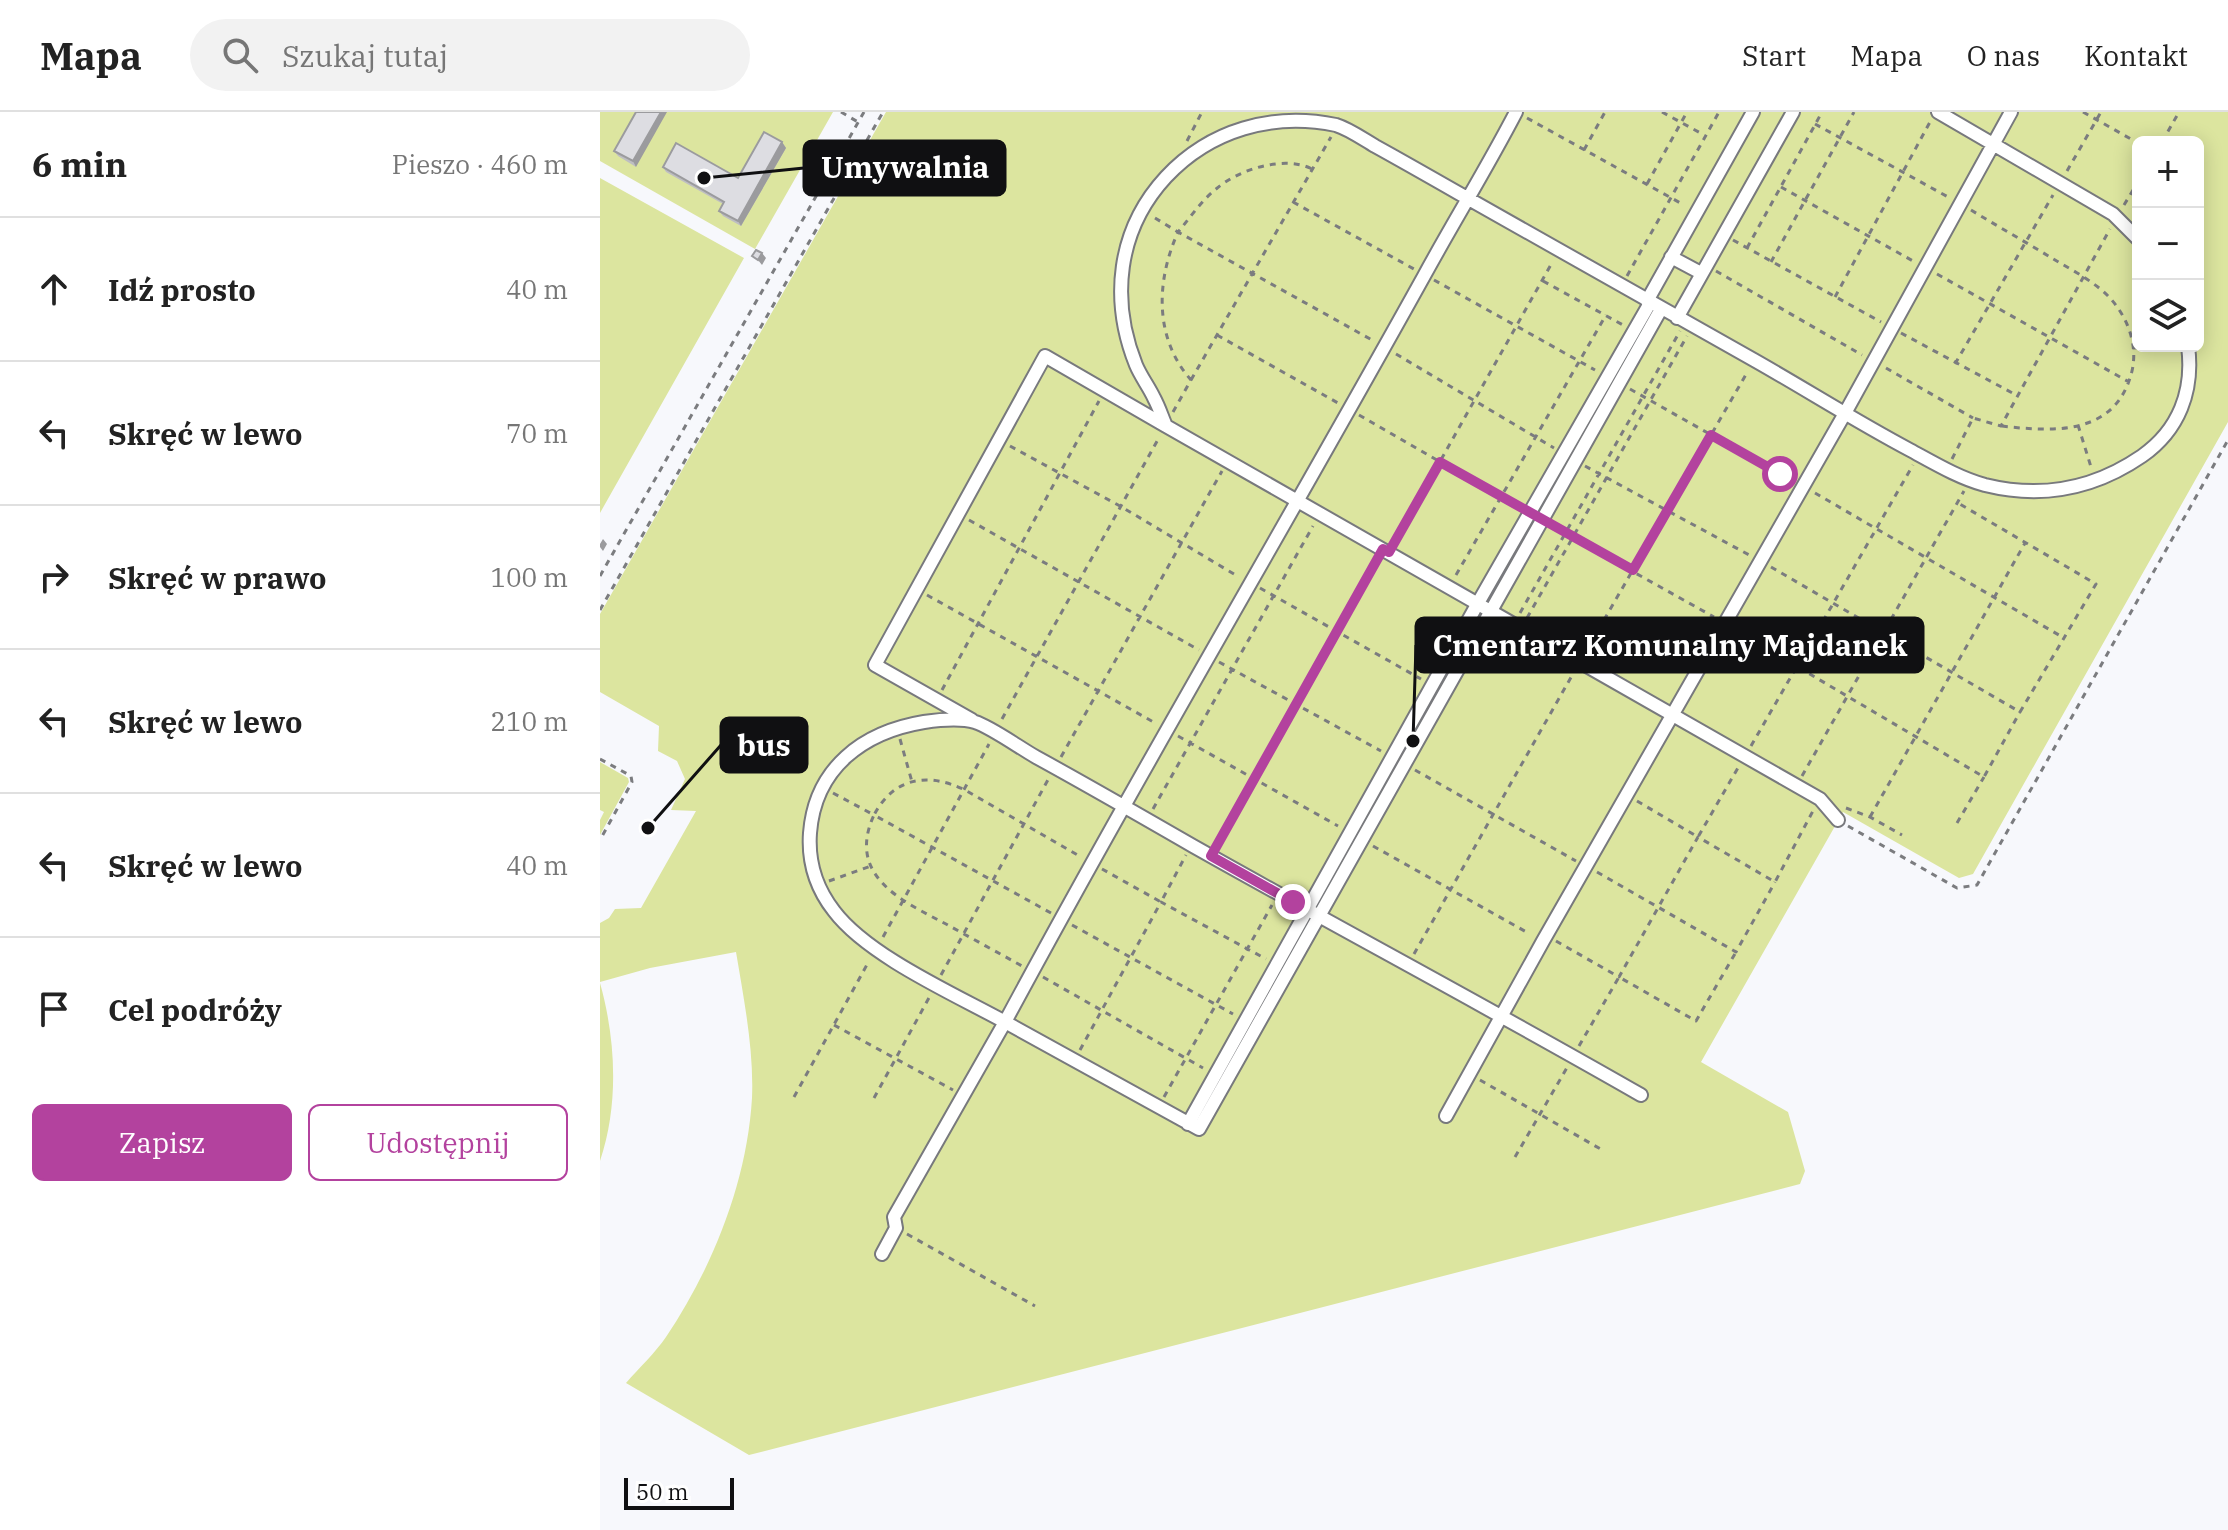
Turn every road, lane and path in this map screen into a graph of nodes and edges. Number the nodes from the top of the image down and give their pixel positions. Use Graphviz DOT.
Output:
graph roads {
  1 [pos="841,112"];
  2 [pos="864,112"];
  3 [pos="883,112"];
  4 [pos="1202,112"];
  5 [pos="1516,112"];
  6 [pos="1605,112"];
  7 [pos="1662,112"];
  8 [pos="1687,112"];
  9 [pos="1719,112"];
  10 [pos="1753,112"];
  11 [pos="1793,112"];
  12 [pos="1822,112"];
  13 [pos="1854,112"];
  14 [pos="1937,112"];
  15 [pos="2011,112"];
  16 [pos="2083,112"];
  17 [pos="2179,112"];
  18 [pos="858,122"];
  19 [pos="1681,123"];
  20 [pos="1815,124"];
  21 [pos="1337,125"];
  22 [pos="1705,136"];
  23 [pos="2165,136"];
  24 [pos="1839,138"];
  25 [pos="2132,140"];
  26 [pos="1992,144"];
  27 [pos="1584,150"];
  28 [pos="1189,156"];
  29 [pos="1312,169"];
  30 [pos="1903,173"];
  31 [pos="1647,184"];
  32 [pos="1781,187"];
  33 [pos="2132,192"];
  34 [pos="1671,198"];
  35 [pos="1468,199"];
  36 [pos="1805,200"];
  37 [pos="1293,202"];
  38 [pos="1960,203"];
  39 [pos="1142,209"];
  40 [pos="2117,218"];
  41 [pos="1178,232"];
  42 [pos="2132,233"];
  43 [pos="1723,235"];
  44 [pos="1869,235"];
  45 [pos="2026,242"];
  46 [pos="1747,248"];
  47 [pos="1559,251"];
  48 [pos="1671,257"];
  49 [pos="1771,262"];
  50 [pos="1925,267"];
  51 [pos="1703,269"];
  52 [pos="1252,273"];
  53 [pos="1425,275"];
  54 [pos="2084,277"];
  55 [pos="1543,281"];
  56 [pos="1623,285"];
  57 [pos="1835,297"];
  58 [pos="1991,303"];
  59 [pos="1653,304"];
  60 [pos="1606,315"];
  61 [pos="1685,323"];
  62 [pos="1517,325"];
  63 [pos="1891,328"];
  64 [pos="1634,331"];
  65 [pos="1217,335"];
  66 [pos="2051,336"];
  67 [pos="2132,336"];
  68 [pos="1385,347"];
  69 [pos="2133,352"];
  70 [pos="2189,352"];
  71 [pos="1754,360"];
  72 [pos="1580,361"];
  73 [pos="1873,361"];
  74 [pos="1955,364"];
  75 [pos="1191,380"];
  76 [pos="1613,380"];
  77 [pos="2129,382"];
  78 [pos="1104,391"];
  79 [pos="1643,396"];
  80 [pos="2018,396"];
  81 [pos="1475,399"];
  82 [pos="1651,400"];
  83 [pos="1350,409"];
  84 [pos="1844,415"];
  85 [pos="1973,418"];
  86 [pos="2078,425"];
  87 [pos="1166,426"];
  88 [pos="2001,426"];
  89 [pos="1711,435"];
  90 [pos="1535,437"];
  91 [pos="999,440"];
  92 [pos="2228,440"];
  93 [pos="1919,455"];
  94 [pos="1569,456"];
  95 [pos="1228,461"];
  96 [pos="1440,462"];
  97 [pos="1947,470"];
  98 [pos="1059,473"];
  99 [pos="1599,474"];
  100 [pos="1607,477"];
  101 [pos="1969,480"];
  102 [pos="2096,480"];
  103 [pos="1803,487"];
  104 [pos="1502,497"];
  105 [pos="1298,500"];
  106 [pos="1958,503"];
  107 [pos="1120,506"];
  108 [pos="1668,511"];
  109 [pos="1321,513"];
  110 [pos="958,514"];
  111 [pos="1535,517"];
  112 [pos="1878,529"];
  113 [pos="1566,533"];
  114 [pos="1573,537"];
  115 [pos="1181,543"];
  116 [pos="2025,543"];
  117 [pos="1019,548"];
  118 [pos="1386,550"];
  119 [pos="1926,557"];
  120 [pos="1760,561"];
  121 [pos="1633,570"];
  122 [pos="600,576"];
  123 [pos="1079,581"];
  124 [pos="1250,583"];
  125 [pos="1449,587"];
  126 [pos="916,589"];
  127 [pos="1274,596"];
  128 [pos="1994,597"];
  129 [pos="1478,603"];
  130 [pos="1835,603"];
  131 [pos="600,610"];
  132 [pos="1490,610"];
  133 [pos="1140,617"];
  134 [pos="1725,623"];
  135 [pos="978,624"];
  136 [pos="1518,626"];
  137 [pos="1337,631"];
  138 [pos="1884,632"];
  139 [pos="2064,638"];
  140 [pos="1208,656"];
  141 [pos="1037,658"];
  142 [pos="1580,662"];
  143 [pos="1797,667"];
  144 [pos="1232,669"];
  145 [pos="1952,672"];
  146 [pos="1433,686"];
  147 [pos="1097,692"];
  148 [pos="1848,696"];
  149 [pos="937,699"];
  150 [pos="1296,704"];
  151 [pos="2020,712"];
  152 [pos="1672,714"];
  153 [pos="975,722"];
  154 [pos="897,727"];
  155 [pos="1167,730"];
  156 [pos="995,733"];
  157 [pos="1916,736"];
  158 [pos="1190,743"];
  159 [pos="1745,755"];
  160 [pos="600,759"];
  161 [pos="1398,761"];
  162 [pos="1055,767"];
  163 [pos="1984,777"];
  164 [pos="1254,778"];
  165 [pos="912,782"];
  166 [pos="1797,786"];
  167 [pos="822,787"];
  168 [pos="965,790"];
  169 [pos="1626,795"];
  170 [pos="1820,799"];
  171 [pos="1125,806"];
  172 [pos="1845,808"];
  173 [pos="1494,814"];
  174 [pos="874,815"];
  175 [pos="1870,817"];
  176 [pos="1148,819"];
  177 [pos="1838,820"];
  178 [pos="1957,823"];
  179 [pos="1023,826"];
  180 [pos="1902,835"];
  181 [pos="1356,836"];
  182 [pos="1698,837"];
  183 [pos="600,840"];
  184 [pos="1191,845"];
  185 [pos="932,846"];
  186 [pos="1211,856"];
  187 [pos="1092,864"];
  188 [pos="871,866"];
  189 [pos="1586,866"];
  190 [pos="993,879"];
  191 [pos="1775,882"];
  192 [pos="818,885"];
  193 [pos="1451,889"];
  194 [pos="1278,894"];
  195 [pos="902,901"];
  196 [pos="1161,902"];
  197 [pos="1659,908"];
  198 [pos="1313,913"];
  199 [pos="1062,919"];
  200 [pos="963,934"];
  201 [pos="1544,938"];
  202 [pos="876,949"];
  203 [pos="1248,949"];
  204 [pos="1736,952"];
  205 [pos="1131,956"];
  206 [pos="1409,964"];
  207 [pos="1277,965"];
  208 [pos="1032,971"];
  209 [pos="1619,977"];
  210 [pos="936,985"];
  211 [pos="1217,1005"];
  212 [pos="1102,1009"];
  213 [pos="1501,1016"];
  214 [pos="1245,1020"];
  215 [pos="1005,1022"];
  216 [pos="834,1025"];
  217 [pos="1186,1059"];
  218 [pos="896,1060"];
  219 [pos="1074,1060"];
  220 [pos="1470,1074"];
  221 [pos="1215,1075"];
  222 [pos="1641,1095"];
  223 [pos="963,1096"];
  224 [pos="794,1097"];
  225 [pos="874,1098"];
  226 [pos="1159,1107"];
  227 [pos="1446,1116"];
  228 [pos="1188,1124"];
  229 [pos="1604,1151"];
  230 [pos="896,1228"];
  231 [pos="882,1254"];
  232 [pos="1035,1306"];
  1 -- 18 [label="path"];
  2 -- 18 [label="path"];
  3 -- 131 [label="path"];
  4 -- 28 [label="path"];
  5 -- 27 [label="path"];
  5 -- 35 [label="street"];
  6 -- 27 [label="path"];
  7 -- 19 [label="path"];
  8 -- 19 [label="path"];
  9 -- 22 [label="path"];
  10 -- 48 [label="street"];
  11 -- 43 [label="street"];
  12 -- 20 [label="path"];
  13 -- 24 [label="path"];
  14 -- 26 [label="street"];
  14 -- 30 [label="path"];
  15 -- 26 [label="street"];
  16 -- 25 [label="path"];
  17 -- 23 [label="path"];
  18 -- 122 [label="path"];
  19 -- 22 [label="path"];
  19 -- 31 [label="path"];
  20 -- 24 [label="path"];
  20 -- 32 [label="path"];
  21 -- 28 [label="street"];
  21 -- 29 [label="path"];
  21 -- 35 [label="street"];
  22 -- 34 [label="path"];
  24 -- 30 [label="path"];
  24 -- 36 [label="path"];
  26 -- 38 [label="street"];
  26 -- 40 [label="street"];
  27 -- 31 [label="path"];
  28 -- 39 [label="street"];
  29 -- 37 [label="path"];
  29 -- 41 [label="path"];
  30 -- 38 [label="path"];
  30 -- 44 [label="path"];
  31 -- 34 [label="path"];
  32 -- 36 [label="path"];
  32 -- 46 [label="path"];
  33 -- 40 [label="path"];
  34 -- 56 [label="path"];
  35 -- 47 [label="street"];
  35 -- 53 [label="street"];
  36 -- 44 [label="path"];
  36 -- 49 [label="path"];
  37 -- 52 [label="path"];
  37 -- 53 [label="path"];
  38 -- 45 [label="path"];
  38 -- 50 [label="street"];
  39 -- 41 [label="path"];
  39 -- 87 [label="street"];
  40 -- 42 [label="street"];
  40 -- 54 [label="path"];
  41 -- 52 [label="path"];
  41 -- 75 [label="path"];
  43 -- 46 [label="path"];
  43 -- 51 [label="street"];
  44 -- 50 [label="path"];
  44 -- 57 [label="path"];
  45 -- 54 [label="path"];
  45 -- 58 [label="path"];
  46 -- 49 [label="path"];
  47 -- 55 [label="path"];
  47 -- 56 [label="street"];
  48 -- 51 [label="street"];
  48 -- 59 [label="street"];
  49 -- 57 [label="path"];
  50 -- 58 [label="path"];
  50 -- 63 [label="street"];
  51 -- 61 [label="street"];
  51 -- 73 [label="path"];
  52 -- 65 [label="path"];
  52 -- 68 [label="path"];
  53 -- 62 [label="path"];
  53 -- 68 [label="street"];
  54 -- 66 [label="path"];
  54 -- 67 [label="path"];
  55 -- 60 [label="path"];
  55 -- 62 [label="path"];
  56 -- 59 [label="street"];
  57 -- 63 [label="path"];
  58 -- 66 [label="path"];
  58 -- 74 [label="path"];
  59 -- 61 [label="street"];
  59 -- 64 [label="street"];
  59 -- 76 [label="street"];
  60 -- 64 [label="path"];
  60 -- 72 [label="path"];
  61 -- 71 [label="street"];
  61 -- 79 [label="path"];
  61 -- 82 [label="path"];
  62 -- 72 [label="path"];
  62 -- 81 [label="path"];
  63 -- 73 [label="street"];
  63 -- 74 [label="path"];
  64 -- 76 [label="street"];
  65 -- 75 [label="path"];
  65 -- 83 [label="path"];
  66 -- 77 [label="path"];
  66 -- 80 [label="path"];
  68 -- 81 [label="path"];
  68 -- 83 [label="street"];
  69 -- 77 [label="path"];
  70 -- 102 [label="street"];
  71 -- 84 [label="street"];
  71 -- 89 [label="path"];
  72 -- 76 [label="path"];
  72 -- 90 [label="path"];
  73 -- 84 [label="street"];
  73 -- 85 [label="path"];
  74 -- 80 [label="path"];
  75 -- 87 [label="path"];
  76 -- 79 [label="path"];
  76 -- 94 [label="street"];
  77 -- 86 [label="path"];
  78 -- 87 [label="street"];
  78 -- 91 [label="street"];
  78 -- 98 [label="path"];
  79 -- 82 [label="path"];
  79 -- 99 [label="path"];
  80 -- 88 [label="path"];
  81 -- 90 [label="path"];
  81 -- 96 [label="path"];
  82 -- 89 [label="path"];
  82 -- 100 [label="path"];
  83 -- 96 [label="path"];
  83 -- 105 [label="street"];
  84 -- 93 [label="street"];
  84 -- 103 [label="street"];
  85 -- 88 [label="path"];
  85 -- 97 [label="path"];
  86 -- 88 [label="path"];
  86 -- 102 [label="path"];
  87 -- 95 [label="street"];
  87 -- 107 [label="path"];
  89 -- 103 [label="path"];
  89 -- 108 [label="path"];
  90 -- 94 [label="path"];
  90 -- 104 [label="path"];
  91 -- 98 [label="path"];
  91 -- 110 [label="street"];
  92 -- 177 [label="path"];
  93 -- 97 [label="street"];
  93 -- 112 [label="path"];
  94 -- 99 [label="path"];
  94 -- 111 [label="street"];
  95 -- 105 [label="street"];
  95 -- 115 [label="path"];
  96 -- 104 [label="path"];
  96 -- 118 [label="path"];
  97 -- 101 [label="street"];
  98 -- 107 [label="path"];
  98 -- 117 [label="path"];
  99 -- 100 [label="path"];
  99 -- 113 [label="path"];
  100 -- 108 [label="path"];
  100 -- 114 [label="path"];
  101 -- 102 [label="street"];
  101 -- 106 [label="path"];
  103 -- 112 [label="path"];
  103 -- 120 [label="street"];
  104 -- 111 [label="path"];
  104 -- 125 [label="path"];
  105 -- 109 [label="street"];
  105 -- 124 [label="street"];
  106 -- 116 [label="path"];
  106 -- 119 [label="path"];
  107 -- 115 [label="path"];
  107 -- 123 [label="path"];
  108 -- 120 [label="path"];
  108 -- 121 [label="path"];
  109 -- 118 [label="street"];
  109 -- 127 [label="path"];
  110 -- 117 [label="path"];
  110 -- 126 [label="street"];
  111 -- 113 [label="path"];
  111 -- 129 [label="street"];
  111 -- 132 [label="street"];
  112 -- 119 [label="path"];
  112 -- 130 [label="path"];
  113 -- 114 [label="path"];
  113 -- 136 [label="path"];
  114 -- 121 [label="path"];
  114 -- 136 [label="path"];
  115 -- 124 [label="path"];
  115 -- 133 [label="path"];
  116 -- 128 [label="path"];
  116 -- 139 [label="path"];
  117 -- 123 [label="path"];
  117 -- 135 [label="path"];
  118 -- 125 [label="street"];
  118 -- 137 [label="path"];
  119 -- 128 [label="path"];
  119 -- 138 [label="path"];
  120 -- 130 [label="path"];
  120 -- 134 [label="street"];
  121 -- 134 [label="path"];
  121 -- 142 [label="path"];
  123 -- 133 [label="path"];
  123 -- 141 [label="path"];
  124 -- 127 [label="path"];
  124 -- 140 [label="street"];
  125 -- 129 [label="street"];
  126 -- 135 [label="path"];
  126 -- 149 [label="street"];
  127 -- 137 [label="path"];
  127 -- 144 [label="path"];
  128 -- 139 [label="path"];
  128 -- 145 [label="path"];
  129 -- 132 [label="street"];
  129 -- 146 [label="street"];
  130 -- 138 [label="path"];
  130 -- 143 [label="path"];
  132 -- 136 [label="street"];
  132 -- 161 [label="street"];
  133 -- 140 [label="path"];
  133 -- 147 [label="path"];
  134 -- 143 [label="path"];
  134 -- 152 [label="street"];
  135 -- 141 [label="path"];
  135 -- 149 [label="path"];
  136 -- 142 [label="street"];
  137 -- 146 [label="path"];
  137 -- 150 [label="path"];
  138 -- 145 [label="path"];
  138 -- 148 [label="path"];
  139 -- 151 [label="path"];
  140 -- 144 [label="path"];
  140 -- 155 [label="street"];
  141 -- 147 [label="path"];
  141 -- 156 [label="path"];
  142 -- 152 [label="street"];
  142 -- 173 [label="path"];
  143 -- 148 [label="path"];
  143 -- 159 [label="path"];
  144 -- 150 [label="path"];
  144 -- 158 [label="path"];
  145 -- 151 [label="path"];
  145 -- 157 [label="path"];
  146 -- 161 [label="street"];
  147 -- 155 [label="path"];
  147 -- 162 [label="path"];
  148 -- 157 [label="path"];
  148 -- 166 [label="path"];
  149 -- 153 [label="street"];
  150 -- 161 [label="path"];
  150 -- 164 [label="path"];
  151 -- 163 [label="path"];
  152 -- 159 [label="street"];
  152 -- 169 [label="street"];
  153 -- 154 [label="street"];
  153 -- 156 [label="street"];
  154 -- 165 [label="path"];
  154 -- 167 [label="street"];
  155 -- 158 [label="path"];
  155 -- 171 [label="street"];
  156 -- 162 [label="street"];
  156 -- 168 [label="path"];
  157 -- 163 [label="path"];
  157 -- 175 [label="path"];
  158 -- 164 [label="path"];
  158 -- 176 [label="path"];
  159 -- 166 [label="street"];
  159 -- 182 [label="path"];
  160 -- 183 [label="path"];
  161 -- 173 [label="path"];
  161 -- 181 [label="street"];
  162 -- 171 [label="street"];
  162 -- 179 [label="path"];
  163 -- 178 [label="path"];
  164 -- 181 [label="path"];
  164 -- 186 [label="path"];
  165 -- 168 [label="path"];
  165 -- 174 [label="path"];
  166 -- 170 [label="street"];
  167 -- 174 [label="path"];
  167 -- 192 [label="street"];
  168 -- 179 [label="path"];
  168 -- 185 [label="path"];
  169 -- 182 [label="path"];
  169 -- 189 [label="street"];
  170 -- 177 [label="street"];
  170 -- 191 [label="path"];
  171 -- 176 [label="street"];
  171 -- 187 [label="street"];
  172 -- 175 [label="path"];
  173 -- 189 [label="path"];
  173 -- 193 [label="path"];
  174 -- 185 [label="path"];
  174 -- 188 [label="path"];
  175 -- 180 [label="path"];
  176 -- 184 [label="street"];
  179 -- 187 [label="path"];
  179 -- 190 [label="path"];
  181 -- 193 [label="path"];
  181 -- 198 [label="street"];
  182 -- 191 [label="path"];
  182 -- 197 [label="path"];
  184 -- 186 [label="street"];
  184 -- 196 [label="path"];
  185 -- 190 [label="path"];
  185 -- 195 [label="path"];
  186 -- 194 [label="street"];
  187 -- 196 [label="path"];
  187 -- 199 [label="street"];
  188 -- 192 [label="path"];
  188 -- 195 [label="path"];
  189 -- 197 [label="path"];
  189 -- 201 [label="street"];
  190 -- 199 [label="path"];
  190 -- 200 [label="path"];
  191 -- 204 [label="path"];
  192 -- 202 [label="street"];
  193 -- 201 [label="path"];
  193 -- 206 [label="path"];
  194 -- 198 [label="street"];
  194 -- 203 [label="path"];
  195 -- 200 [label="path"];
  195 -- 202 [label="path"];
  196 -- 203 [label="path"];
  196 -- 205 [label="path"];
  197 -- 204 [label="path"];
  197 -- 209 [label="path"];
  198 -- 206 [label="street"];
  198 -- 207 [label="street"];
  198 -- 228 [label="street"];
  199 -- 205 [label="path"];
  199 -- 208 [label="street"];
  200 -- 208 [label="path"];
  200 -- 210 [label="path"];
  201 -- 209 [label="path"];
  201 -- 213 [label="street"];
  202 -- 210 [label="street"];
  202 -- 216 [label="path"];
  203 -- 207 [label="path"];
  203 -- 211 [label="path"];
  204 -- 209 [label="path"];
  205 -- 211 [label="path"];
  205 -- 212 [label="path"];
  206 -- 213 [label="street"];
  207 -- 214 [label="street"];
  208 -- 212 [label="path"];
  208 -- 215 [label="street"];
  210 -- 215 [label="street"];
  210 -- 218 [label="path"];
  211 -- 214 [label="path"];
  211 -- 217 [label="path"];
  212 -- 217 [label="path"];
  212 -- 219 [label="path"];
  213 -- 220 [label="street"];
  213 -- 222 [label="street"];
  214 -- 221 [label="street"];
  215 -- 219 [label="street"];
  215 -- 223 [label="street"];
  216 -- 218 [label="path"];
  216 -- 224 [label="path"];
  217 -- 221 [label="path"];
  217 -- 226 [label="path"];
  218 -- 223 [label="path"];
  218 -- 225 [label="path"];
  219 -- 226 [label="street"];
  220 -- 227 [label="street"];
  220 -- 229 [label="path"];
  221 -- 228 [label="street"];
  223 -- 230 [label="street"];
  226 -- 228 [label="street"];
  230 -- 231 [label="street"];
  230 -- 232 [label="path"];
}
